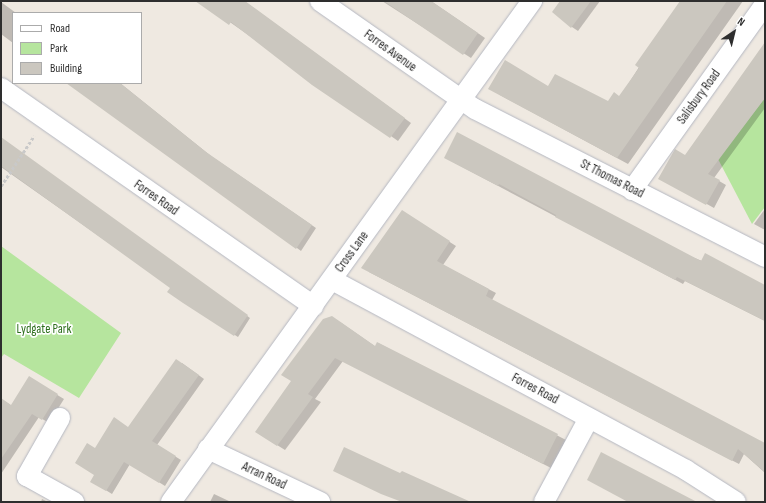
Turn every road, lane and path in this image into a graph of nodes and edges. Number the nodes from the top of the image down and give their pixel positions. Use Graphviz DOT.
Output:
graph roads {
  1 [pos="320,1"];
  2 [pos="532,1"];
  3 [pos="765,4"];
  4 [pos="1,88"];
  5 [pos="460,101"];
  6 [pos="44,120"];
  7 [pos="1,186"];
  8 [pos="632,190"];
  9 [pos="765,257"];
  10 [pos="332,280"];
  11 [pos="313,306"];
  12 [pos="60,418"];
  13 [pos="589,418"];
  14 [pos="208,449"];
  15 [pos="74,502"];
  16 [pos="171,502"];
  17 [pos="320,502"];
  18 [pos="544,502"];
  19 [pos="736,502"];
  1 -- 5 [label="street, Forres Avenue"];
  2 -- 5 [label="street, Cross Lane"];
  3 -- 8 [label="street, Salisbury Road"];
  4 -- 6 [label="street, Forres Road"];
  5 -- 8 [label="street, St Thomas Road"];
  5 -- 10 [label="street, Cross Lane"];
  6 -- 7 [label="path"];
  6 -- 11 [label="street, Forres Road"];
  8 -- 9 [label="street, St Thomas Road"];
  10 -- 11 [label="street, Cross Lane"];
  10 -- 13 [label="street, Forres Road"];
  11 -- 14 [label="street, Cross Lane"];
  12 -- 15 [label="street"];
  13 -- 18 [label="street"];
  13 -- 19 [label="street, Forres Road"];
  14 -- 16 [label="street, Cross Lane"];
  14 -- 17 [label="street, Arran Road"];
}
